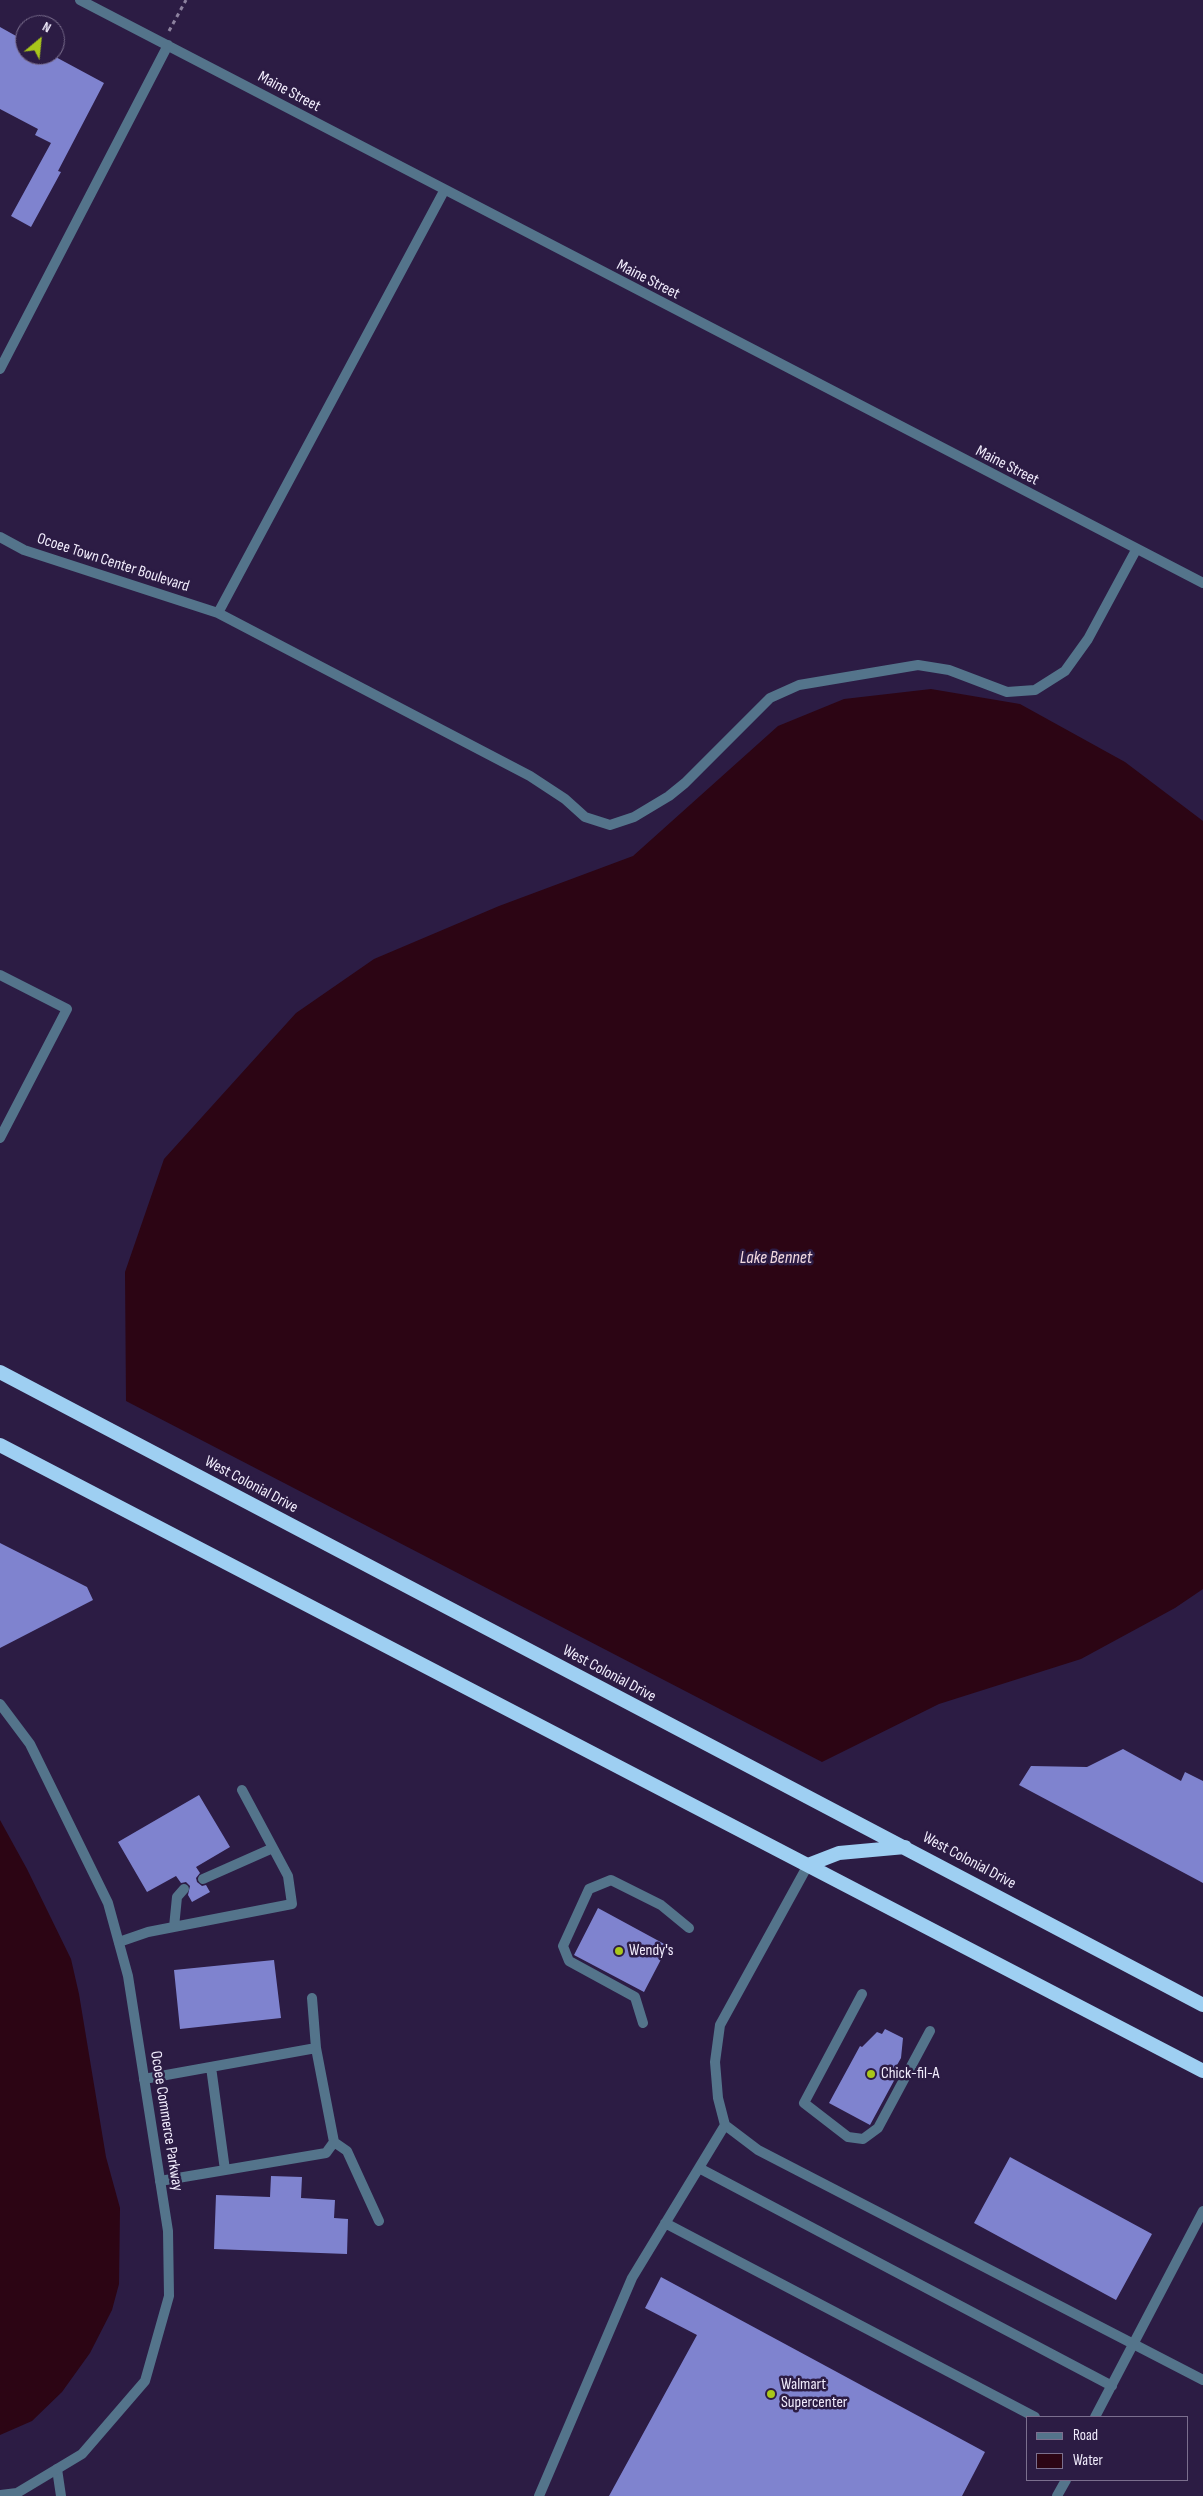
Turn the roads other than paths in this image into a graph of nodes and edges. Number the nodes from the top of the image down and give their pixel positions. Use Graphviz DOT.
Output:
graph roads {
  1 [pos="80,0"];
  2 [pos="165,44"];
  3 [pos="444,191"];
  4 [pos="0,369"];
  5 [pos="0,537"];
  6 [pos="1136,550"];
  7 [pos="1203,584"];
  8 [pos="218,612"];
  9 [pos="0,975"];
  10 [pos="0,1138"];
  11 [pos="0,1366"];
  12 [pos="0,1372"];
  13 [pos="18,1381"];
  14 [pos="0,1446"];
  15 [pos="0,1704"];
  16 [pos="242,1790"];
  17 [pos="906,1847"];
  18 [pos="273,1848"];
  19 [pos="808,1865"];
  20 [pos="203,1879"];
  21 [pos="184,1888"];
  22 [pos="174,1927"];
  23 [pos="689,1928"];
  24 [pos="119,1942"];
  25 [pos="862,1994"];
  26 [pos="312,1998"];
  27 [pos="1203,2005"];
  28 [pos="643,2023"];
  29 [pos="930,2031"];
  30 [pos="316,2048"];
  31 [pos="211,2067"];
  32 [pos="1203,2071"];
  33 [pos="144,2079"];
  34 [pos="725,2125"];
  35 [pos="334,2142"];
  36 [pos="699,2168"];
  37 [pos="225,2170"];
  38 [pos="160,2181"];
  39 [pos="1203,2211"];
  40 [pos="379,2221"];
  41 [pos="665,2223"];
  42 [pos="1134,2344"];
  43 [pos="1203,2380"];
  44 [pos="1112,2386"];
  45 [pos="1033,2416"];
  46 [pos="1097,2416"];
  47 [pos="57,2469"];
  48 [pos="1065,2481"];
  49 [pos="0,2496"];
  50 [pos="61,2496"];
  51 [pos="539,2496"];
  52 [pos="1057,2496"];
  1 -- 2 [label="street, Maine Street"];
  2 -- 3 [label="street, Maine Street"];
  2 -- 4 [label="street"];
  3 -- 6 [label="street, Maine Street"];
  3 -- 8 [label="street"];
  5 -- 8 [label="street, Ocoee Town Center Boulevard"];
  6 -- 7 [label="street, Maine Street"];
  6 -- 8 [label="street, Ocoee Town Center Boulevard"];
  9 -- 10 [label="street"];
  11 -- 13 [label="street"];
  12 -- 13 [label="highway, West Colonial Drive"];
  13 -- 17 [label="highway, West Colonial Drive"];
  14 -- 19 [label="highway"];
  15 -- 24 [label="street, Ocoee Commerce Parkway"];
  16 -- 18 [label="street"];
  17 -- 19 [label="highway"];
  17 -- 27 [label="highway, West Colonial Drive"];
  18 -- 20 [label="street"];
  18 -- 22 [label="street"];
  19 -- 32 [label="highway"];
  19 -- 34 [label="street"];
  21 -- 22 [label="street"];
  22 -- 24 [label="street"];
  23 -- 28 [label="street"];
  24 -- 33 [label="street, Ocoee Commerce Parkway"];
  25 -- 29 [label="street"];
  26 -- 30 [label="street"];
  30 -- 31 [label="street"];
  30 -- 35 [label="street"];
  31 -- 33 [label="street"];
  31 -- 37 [label="street"];
  33 -- 38 [label="street, Ocoee Commerce Parkway"];
  34 -- 36 [label="street"];
  34 -- 42 [label="street"];
  35 -- 37 [label="street"];
  35 -- 40 [label="street"];
  36 -- 41 [label="street"];
  36 -- 44 [label="street"];
  37 -- 38 [label="street"];
  38 -- 47 [label="street, Ocoee Commerce Parkway"];
  39 -- 42 [label="street"];
  41 -- 45 [label="street"];
  41 -- 51 [label="street"];
  42 -- 43 [label="street"];
  42 -- 44 [label="street"];
  44 -- 46 [label="street"];
  47 -- 49 [label="street, Ocoee Commerce Parkway"];
  47 -- 50 [label="street"];
  48 -- 52 [label="street"];
}
